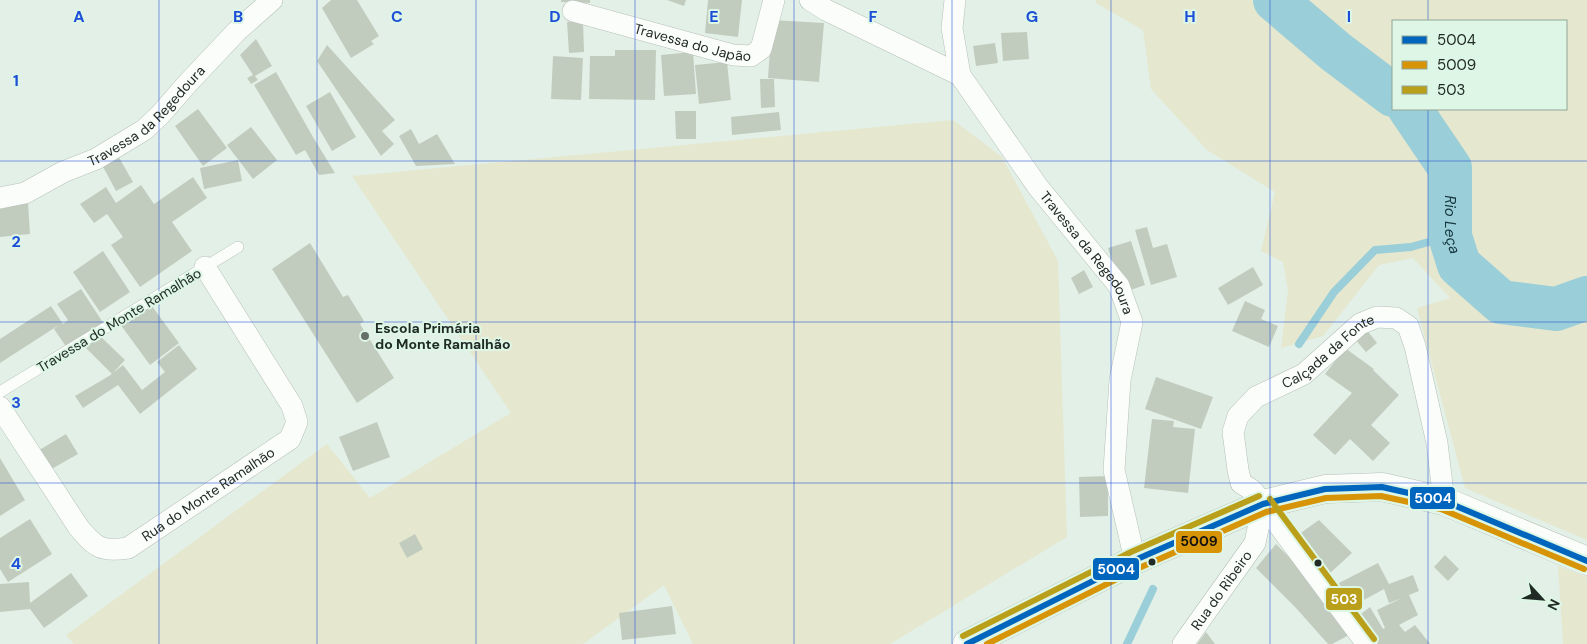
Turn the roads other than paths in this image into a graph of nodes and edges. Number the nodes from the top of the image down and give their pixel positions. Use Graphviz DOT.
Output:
graph roads {
  1 [pos="272,0"];
  2 [pos="774,0"];
  3 [pos="810,0"];
  4 [pos="954,0"];
  5 [pos="968,0"];
  6 [pos="574,11"];
  7 [pos="960,75"];
  8 [pos="0,198"];
  9 [pos="238,247"];
  10 [pos="205,268"];
  11 [pos="0,392"];
  12 [pos="0,407"];
  13 [pos="1444,501"];
  14 [pos="1263,504"];
  15 [pos="1135,560"];
  16 [pos="1587,561"];
  17 [pos="967,644"];
  18 [pos="1183,644"];
  19 [pos="1367,644"];
  1 -- 8 [label="street, Travessa da Regedoura"];
  2 -- 6 [label="street, Travessa do Japão"];
  3 -- 7 [label="street"];
  4 -- 7 [label="street, Travessa da Regedoura"];
  5 -- 7 [label="street"];
  7 -- 15 [label="street, Travessa da Regedoura"];
  9 -- 10 [label="lane, Travessa do Monte Ramalhão"];
  10 -- 11 [label="lane, Travessa do Monte Ramalhão"];
  10 -- 12 [label="street, Rua do Monte Ramalhão"];
  13 -- 14 [label="main road"];
  13 -- 14 [label="street, Calçada da Fonte"];
  13 -- 16 [label="main road"];
  14 -- 15 [label="main road"];
  14 -- 18 [label="street, Rua do Ribeiro"];
  14 -- 19 [label="street, Calçada da Fonte"];
  15 -- 17 [label="main road"];
}
